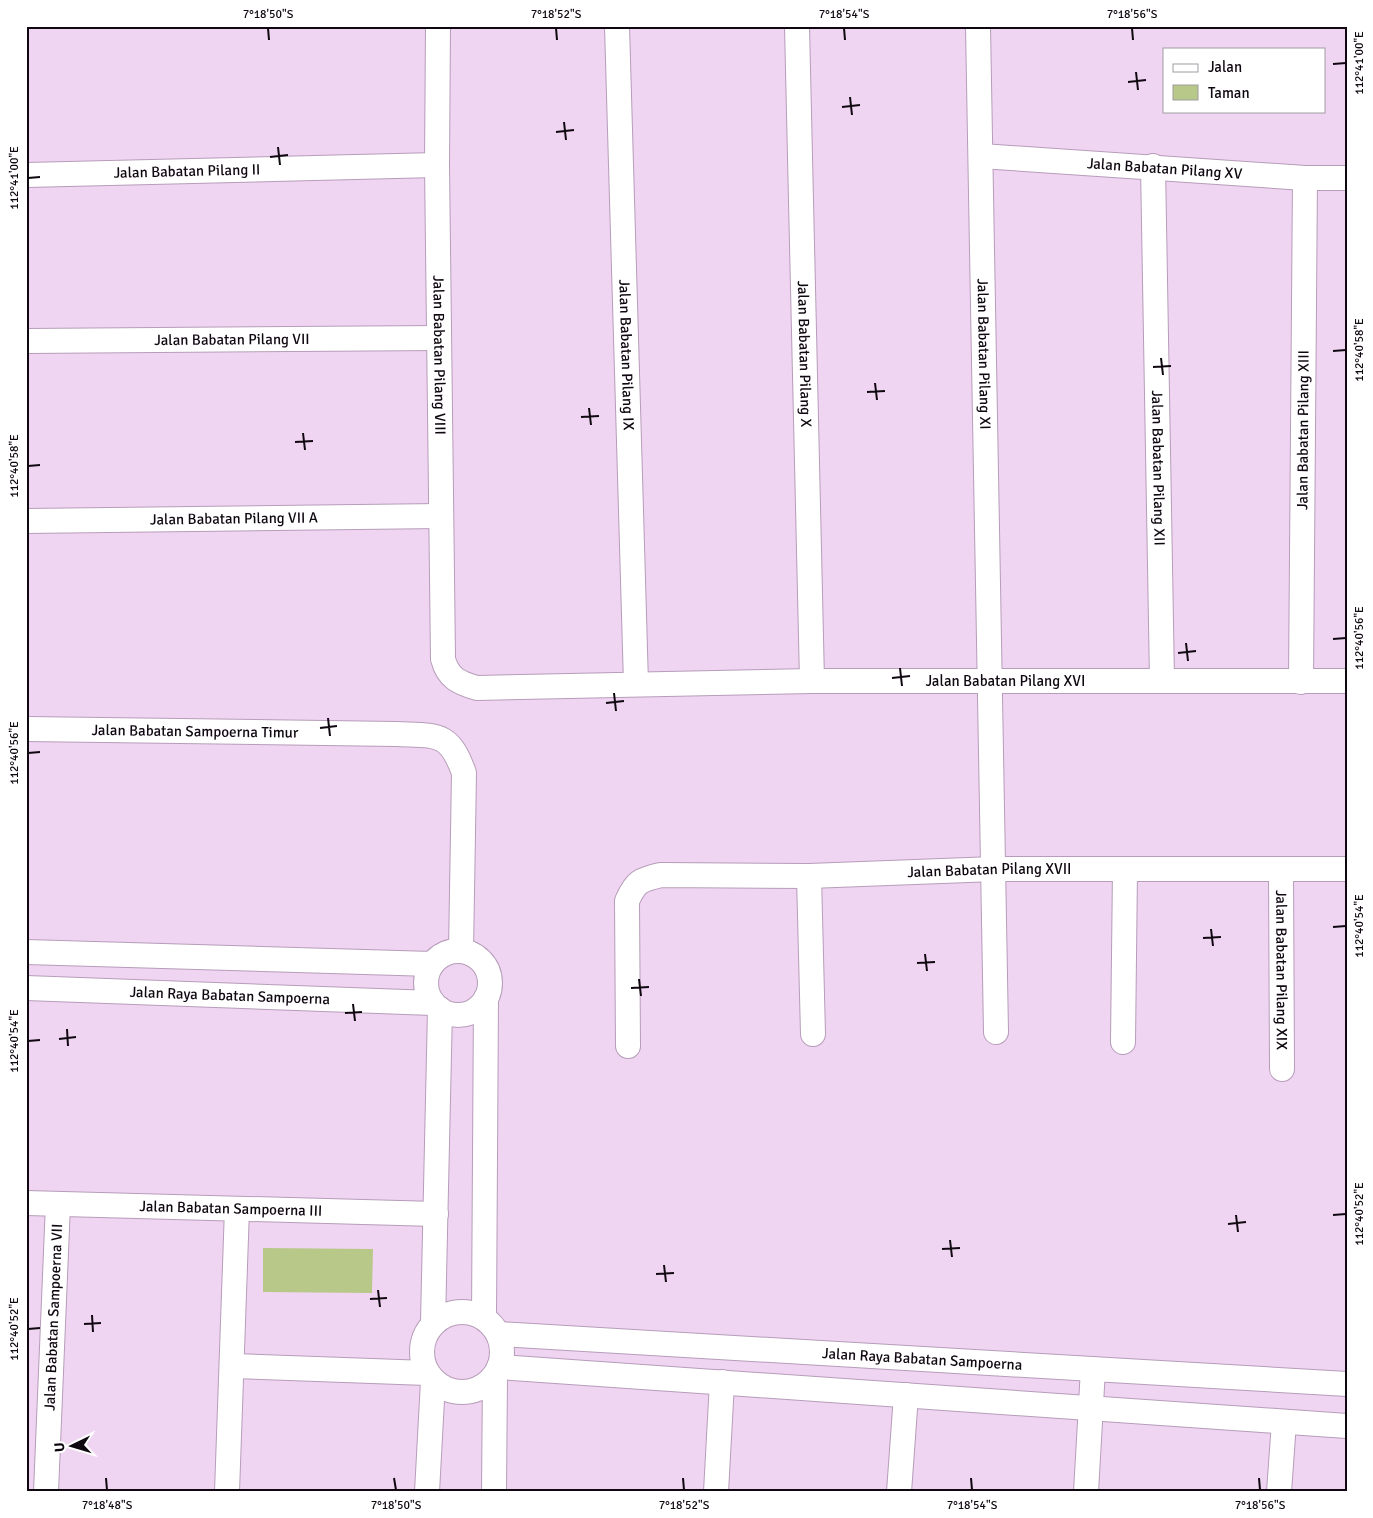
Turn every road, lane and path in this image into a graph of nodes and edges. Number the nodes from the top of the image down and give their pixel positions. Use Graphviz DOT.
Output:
graph roads {
  1 [pos="438,26"];
  2 [pos="617,26"];
  3 [pos="797,26"];
  4 [pos="978,26"];
  5 [pos="981,156"];
  6 [pos="437,165"];
  7 [pos="1153,166"];
  8 [pos="26,175"];
  9 [pos="1305,178"];
  10 [pos="1347,178"];
  11 [pos="438,338"];
  12 [pos="26,341"];
  13 [pos="441,516"];
  14 [pos="26,521"];
  15 [pos="454,680"];
  16 [pos="1162,680"];
  17 [pos="812,681"];
  18 [pos="1347,681"];
  19 [pos="990,682"];
  20 [pos="1301,682"];
  21 [pos="636,684"];
  22 [pos="26,729"];
  23 [pos="1347,869"];
  24 [pos="994,870"];
  25 [pos="1125,870"];
  26 [pos="1281,870"];
  27 [pos="809,876"];
  28 [pos="461,951"];
  29 [pos="26,952"];
  30 [pos="432,964"];
  31 [pos="26,988"];
  32 [pos="486,998"];
  33 [pos="437,1006"];
  34 [pos="996,1032"];
  35 [pos="813,1034"];
  36 [pos="1123,1042"];
  37 [pos="628,1046"];
  38 [pos="1282,1069"];
  39 [pos="26,1203"];
  40 [pos="58,1204"];
  41 [pos="237,1209"];
  42 [pos="436,1214"];
  43 [pos="433,1323"];
  44 [pos="491,1326"];
  45 [pos="233,1366"];
  46 [pos="1093,1369"];
  47 [pos="497,1371"];
  48 [pos="430,1377"];
  49 [pos="722,1382"];
  50 [pos="1347,1384"];
  51 [pos="906,1395"];
  52 [pos="1091,1409"];
  53 [pos="1284,1422"];
  54 [pos="1347,1426"];
  55 [pos="46,1492"];
  56 [pos="227,1492"];
  57 [pos="427,1492"];
  58 [pos="494,1492"];
  59 [pos="716,1492"];
  60 [pos="899,1492"];
  61 [pos="1086,1492"];
  62 [pos="1279,1492"];
  1 -- 6 [label="street, Jalan Babatan Pilang VIII"];
  2 -- 21 [label="street, Jalan Babatan Pilang IX"];
  3 -- 17 [label="street, Jalan Babatan Pilang X"];
  4 -- 5 [label="street, Jalan Babatan Pilang XI"];
  5 -- 7 [label="street, Jalan Babatan Pilang XV"];
  5 -- 19 [label="street, Jalan Babatan Pilang XI"];
  6 -- 8 [label="street, Jalan Babatan Pilang II"];
  6 -- 11 [label="street, Jalan Babatan Pilang VIII"];
  7 -- 9 [label="street, Jalan Babatan Pilang XV"];
  7 -- 16 [label="street, Jalan Babatan Pilang XII"];
  9 -- 10 [label="street, Jalan Babatan Pilang XV"];
  9 -- 20 [label="street, Jalan Babatan Pilang XIII"];
  11 -- 12 [label="street, Jalan Babatan Pilang VII"];
  11 -- 13 [label="street, Jalan Babatan Pilang VIII"];
  13 -- 14 [label="street, Jalan Babatan Pilang VII A"];
  13 -- 15 [label="street, Jalan Babatan Pilang VIII"];
  15 -- 21 [label="street, Jalan Babatan Pilang XVI"];
  16 -- 19 [label="street, Jalan Babatan Pilang XVI"];
  16 -- 20 [label="street, Jalan Babatan Pilang XVI"];
  17 -- 19 [label="street, Jalan Babatan Pilang XVI"];
  17 -- 21 [label="street, Jalan Babatan Pilang XVI"];
  18 -- 20 [label="street, Jalan Babatan Pilang XVI"];
  19 -- 24 [label="street, Jalan Babatan Pilang XI"];
  22 -- 28 [label="street, Jalan Babatan Sampoerna Timur"];
  23 -- 26 [label="street, Jalan Babatan Pilang XVII"];
  24 -- 25 [label="street, Jalan Babatan Pilang XVII"];
  24 -- 27 [label="street, Jalan Babatan Pilang XVII"];
  24 -- 34 [label="street, Jalan Babatan Pilang XI"];
  25 -- 26 [label="street, Jalan Babatan Pilang XVII"];
  25 -- 36 [label="street"];
  26 -- 38 [label="street, Jalan Babatan Pilang XIX"];
  27 -- 35 [label="street"];
  27 -- 37 [label="street, Jalan Babatan Pilang XVII"];
  28 -- 30 [label="street"];
  28 -- 32 [label="street"];
  29 -- 30 [label="street"];
  30 -- 33 [label="street"];
  31 -- 33 [label="street, Jalan Raya Babatan Sampoerna"];
  32 -- 33 [label="street"];
  32 -- 44 [label="street"];
  33 -- 42 [label="street"];
  39 -- 40 [label="street, Jalan Babatan Sampoerna III"];
  40 -- 41 [label="street, Jalan Babatan Sampoerna III"];
  40 -- 55 [label="street, Jalan Babatan Sampoerna VII"];
  41 -- 42 [label="street, Jalan Babatan Sampoerna III"];
  41 -- 45 [label="street"];
  42 -- 43 [label="street"];
  43 -- 44 [label="street"];
  43 -- 48 [label="street"];
  44 -- 46 [label="street, Jalan Raya Babatan Sampoerna"];
  44 -- 47 [label="street"];
  45 -- 48 [label="street"];
  45 -- 56 [label="street"];
  46 -- 50 [label="street, Jalan Raya Babatan Sampoerna"];
  46 -- 52 [label="street"];
  47 -- 48 [label="street"];
  47 -- 49 [label="street"];
  47 -- 58 [label="street"];
  48 -- 57 [label="street"];
  49 -- 51 [label="street"];
  49 -- 59 [label="street"];
  51 -- 52 [label="street"];
  51 -- 60 [label="street"];
  52 -- 53 [label="street"];
  52 -- 61 [label="street"];
  53 -- 54 [label="street"];
  53 -- 62 [label="street"];
}
